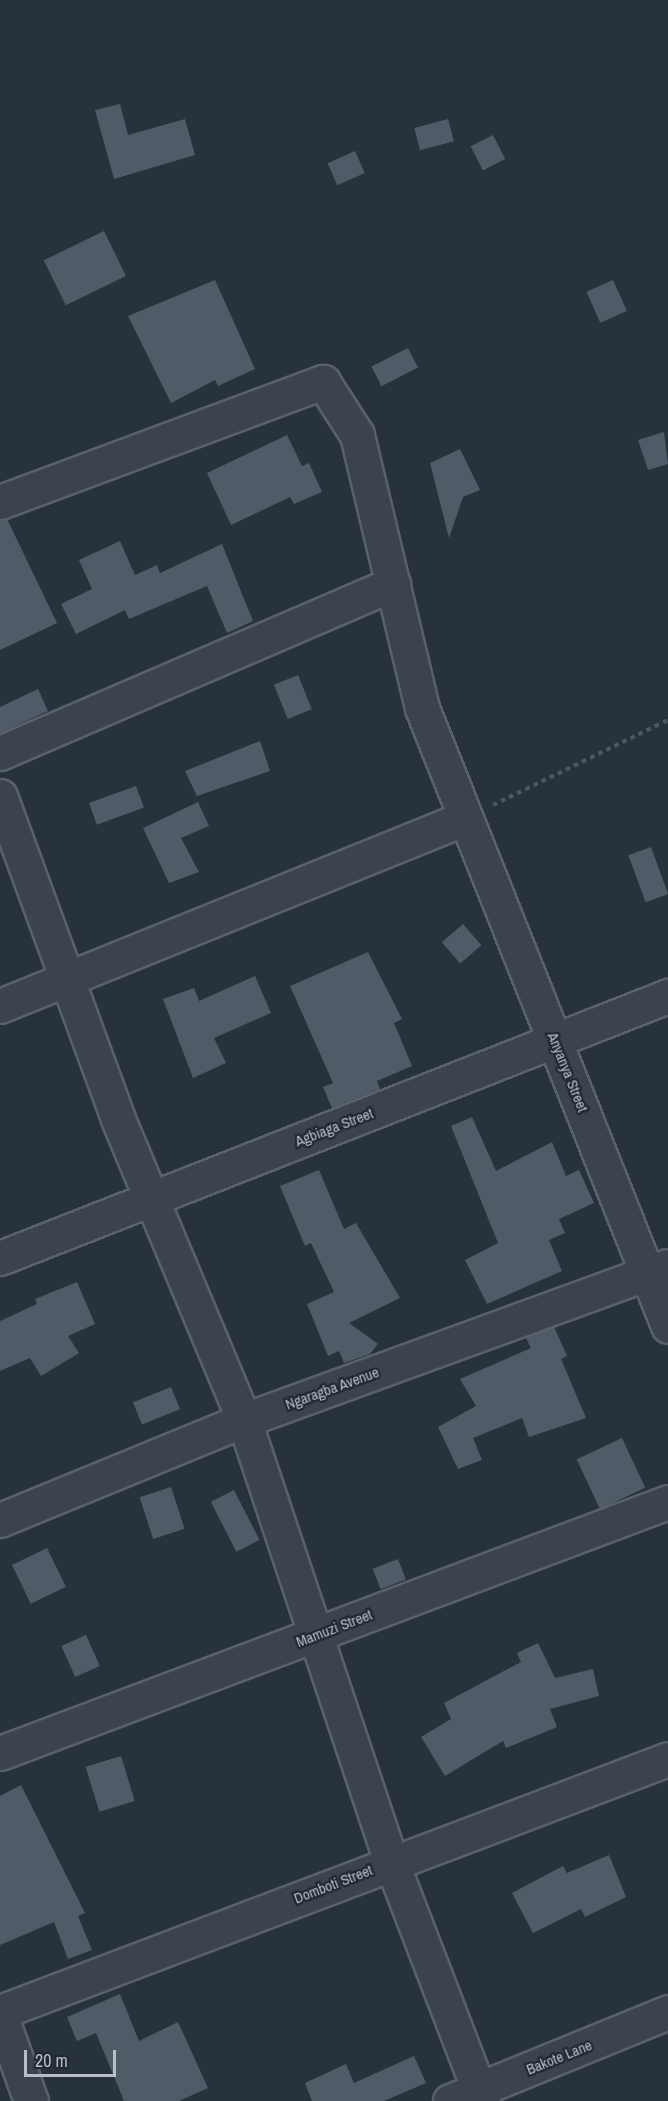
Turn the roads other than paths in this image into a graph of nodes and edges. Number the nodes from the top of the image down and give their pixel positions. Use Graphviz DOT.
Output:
graph roads {
  1 [pos="0,502"];
  2 [pos="393,584"];
  3 [pos="0,753"];
  4 [pos="0,796"];
  5 [pos="465,818"];
  6 [pos="66,977"];
  7 [pos="668,996"];
  8 [pos="0,1006"];
  9 [pos="555,1041"];
  10 [pos="151,1198"];
  11 [pos="0,1258"];
  12 [pos="657,1270"];
  13 [pos="668,1326"];
  14 [pos="244,1420"];
  15 [pos="668,1502"];
  16 [pos="0,1520"];
  17 [pos="315,1635"];
  18 [pos="0,1753"];
  19 [pos="668,1760"];
  20 [pos="391,1861"];
  21 [pos="668,2012"];
  22 [pos="0,2013"];
  23 [pos="470,2098"];
  24 [pos="31,2101"];
  1 -- 2 [label="street, Anyanya Street"];
  2 -- 3 [label="street"];
  2 -- 5 [label="street, Anyanya Street"];
  4 -- 6 [label="street"];
  5 -- 6 [label="street"];
  5 -- 9 [label="street, Anyanya Street"];
  6 -- 8 [label="street"];
  6 -- 10 [label="street"];
  7 -- 9 [label="street, Agbiaga Street"];
  9 -- 10 [label="street, Agbiaga Street"];
  9 -- 12 [label="street, Anyanya Street"];
  10 -- 11 [label="street, Agbiaga Street"];
  10 -- 14 [label="street"];
  12 -- 13 [label="street, Anyanya Street"];
  12 -- 14 [label="street, Ngaragba Avenue"];
  14 -- 16 [label="street, Ngaragba Avenue"];
  14 -- 17 [label="street"];
  15 -- 17 [label="street, Mamuzi Street"];
  17 -- 18 [label="street, Mamuzi Street"];
  17 -- 20 [label="street"];
  19 -- 20 [label="street, Domboti Street"];
  20 -- 22 [label="street, Domboti Street"];
  20 -- 23 [label="street"];
  21 -- 23 [label="street, Bakote Lane"];
  22 -- 24 [label="street"];
}
